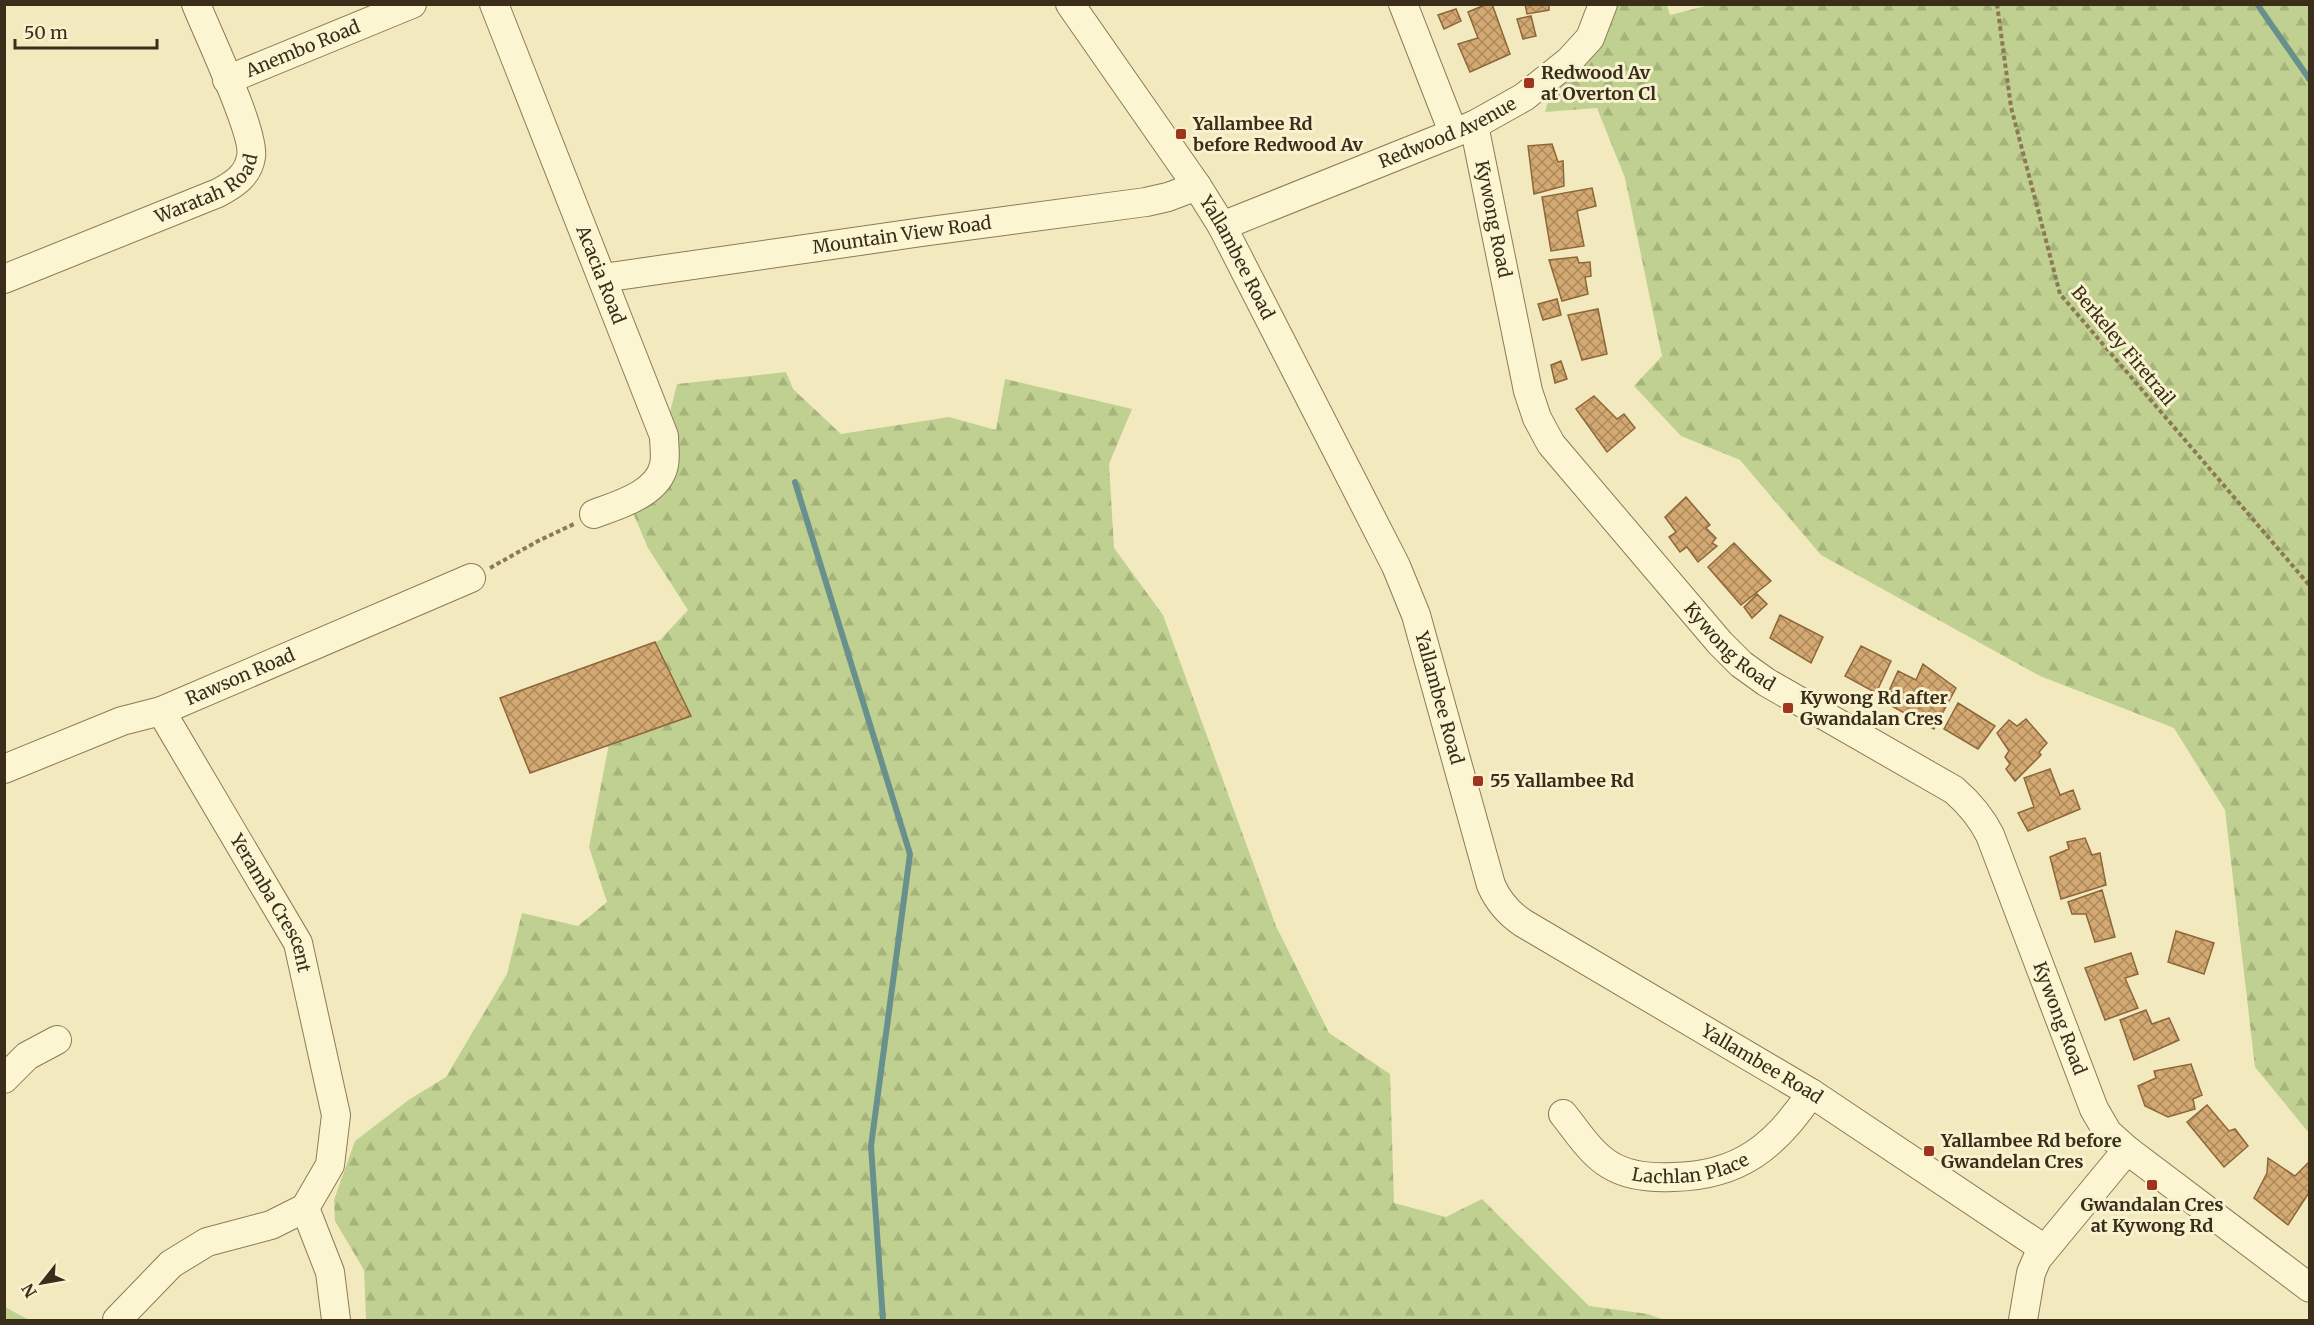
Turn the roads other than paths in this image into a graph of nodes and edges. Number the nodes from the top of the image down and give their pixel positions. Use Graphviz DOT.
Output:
graph roads {
  1 [pos="196,4"];
  2 [pos="412,4"];
  3 [pos="494,4"];
  4 [pos="1070,4"];
  5 [pos="1403,4"];
  6 [pos="1603,4"];
  7 [pos="227,80"];
  8 [pos="1464,128"];
  9 [pos="1197,186"];
  10 [pos="1222,226"];
  11 [pos="603,278"];
  12 [pos="4,279"];
  13 [pos="594,514"];
  14 [pos="471,579"];
  15 [pos="161,711"];
  16 [pos="4,769"];
  17 [pos="57,1040"];
  18 [pos="4,1079"];
  19 [pos="1811,1093"];
  20 [pos="1563,1114"];
  21 [pos="2127,1150"];
  22 [pos="305,1208"];
  23 [pos="2043,1248"];
  24 [pos="2310,1288"];
  25 [pos="117,1320"];
  26 [pos="336,1320"];
  27 [pos="2023,1320"];
  1 -- 7 [label="street, Waratah Road"];
  2 -- 7 [label="street, Anembo Road"];
  3 -- 11 [label="street, Acacia Road"];
  4 -- 9 [label="street, Yallambee Road"];
  5 -- 8 [label="street, Kywong Road"];
  6 -- 8 [label="street, Redwood Avenue"];
  7 -- 12 [label="street, Waratah Road"];
  8 -- 10 [label="street, Redwood Avenue"];
  8 -- 21 [label="street, Kywong Road"];
  9 -- 10 [label="street, Yallambee Road"];
  9 -- 11 [label="street, Mountain View Road"];
  10 -- 19 [label="street, Yallambee Road"];
  11 -- 13 [label="street, Acacia Road"];
  14 -- 15 [label="street, Rawson Road"];
  15 -- 16 [label="street, Rawson Road"];
  15 -- 22 [label="street, Yeramba Crescent"];
  17 -- 18 [label="street"];
  19 -- 20 [label="street, Lachlan Place"];
  19 -- 23 [label="street, Yallambee Road"];
  21 -- 23 [label="street"];
  21 -- 24 [label="street, Kywong Road"];
  22 -- 25 [label="street"];
  22 -- 26 [label="street"];
  23 -- 27 [label="street"];
}
